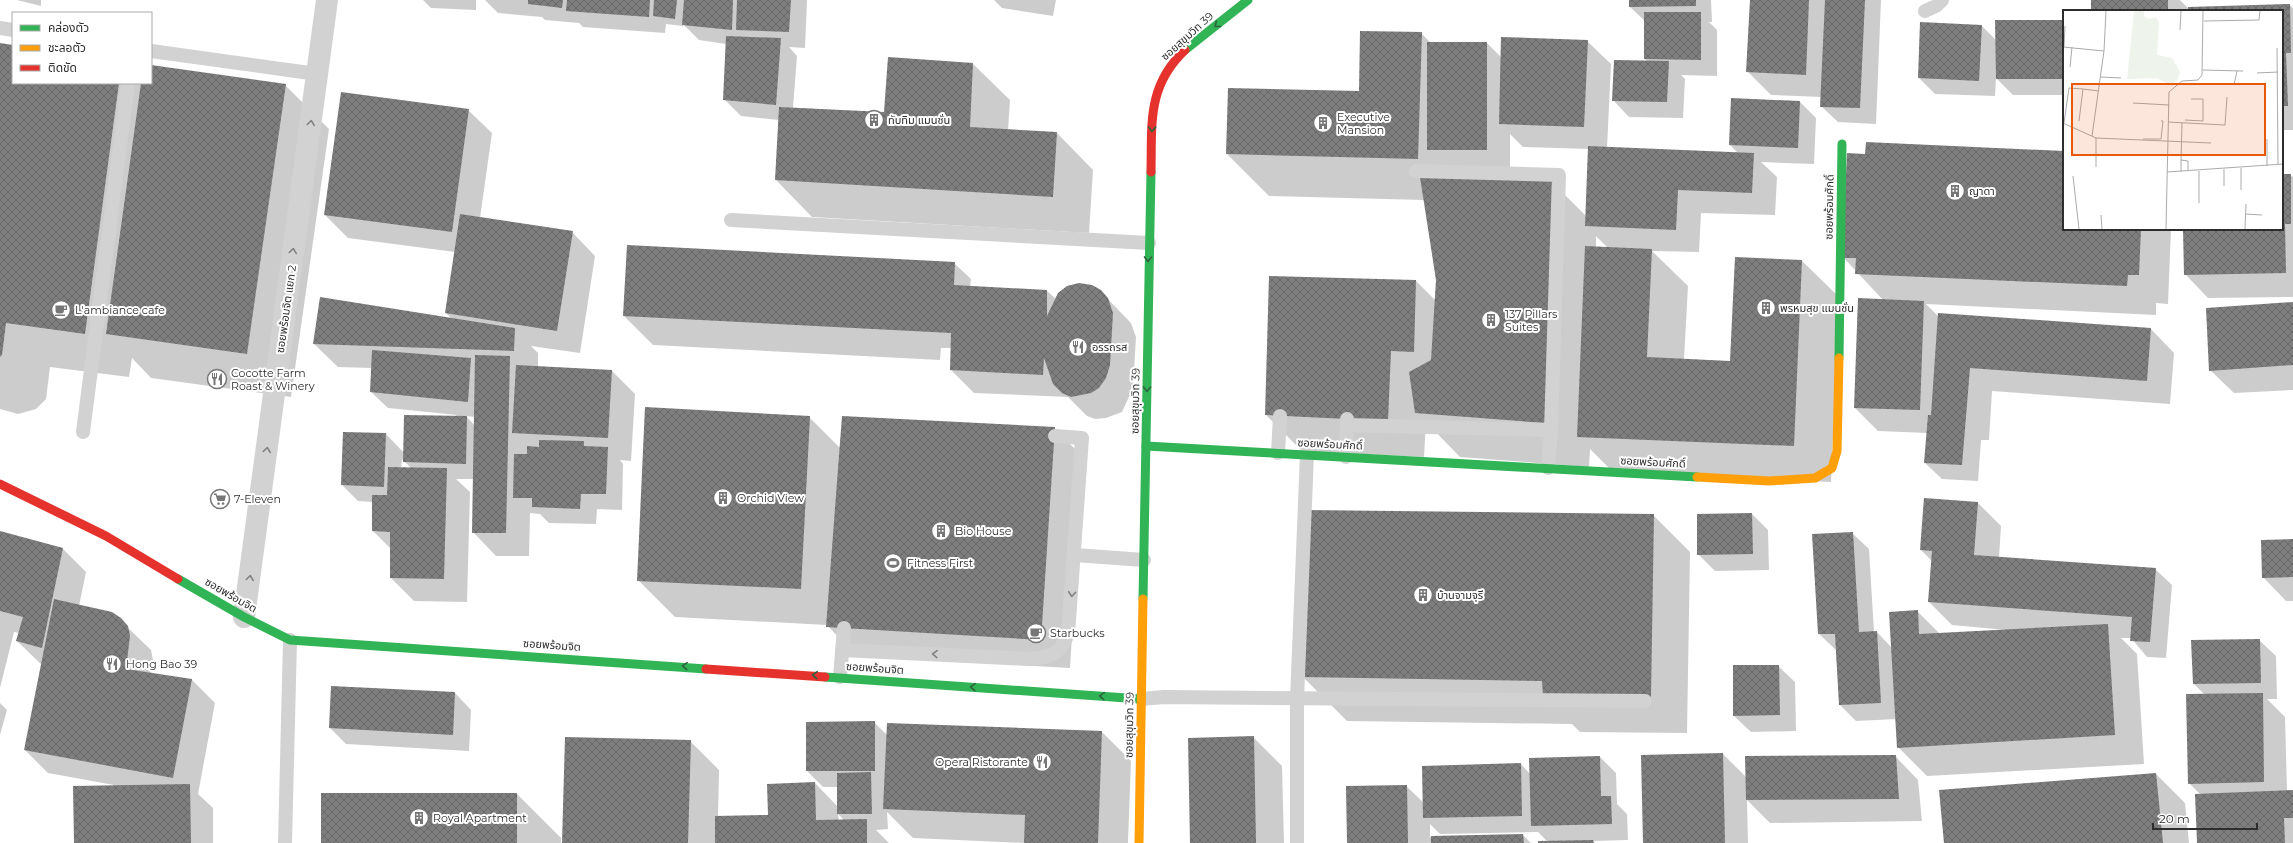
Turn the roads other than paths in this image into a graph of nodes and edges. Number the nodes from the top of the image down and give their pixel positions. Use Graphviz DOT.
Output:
graph roads {
  1 [pos="327,0"];
  2 [pos="1248,0"];
  3 [pos="1942,0"];
  4 [pos="1926,11"];
  5 [pos="0,28"];
  6 [pos="12,30"];
  7 [pos="152,51"];
  8 [pos="317,74"];
  9 [pos="128,84"];
  10 [pos="1842,144"];
  11 [pos="1416,171"];
  12 [pos="731,220"];
  13 [pos="1148,243"];
  14 [pos="1280,416"];
  15 [pos="1551,430"];
  16 [pos="83,432"];
  17 [pos="1055,436"];
  18 [pos="1146,446"];
  19 [pos="1278,453"];
  20 [pos="1307,454"];
  21 [pos="1346,457"];
  22 [pos="1548,468"];
  23 [pos="0,484"];
  24 [pos="1075,555"];
  25 [pos="1144,560"];
  26 [pos="244,617"];
  27 [pos="844,628"];
  28 [pos="290,640"];
  29 [pos="842,650"];
  30 [pos="840,677"];
  31 [pos="1141,699"];
  32 [pos="1297,700"];
  33 [pos="1645,701"];
  34 [pos="285,843"];
  35 [pos="1139,843"];
  36 [pos="1297,843"];
  1 -- 8 [label="street, ซอยพร้อมจิต แยก 2"];
  2 -- 13 [label="street, ซอยสุขุมวิท 39, one-way"];
  3 -- 4 [label="lane"];
  5 -- 6 [label="lane"];
  7 -- 8 [label="lane"];
  26 -- 8 [label="street, ซอยพร้อมจิต แยก 2, one-way"];
  9 -- 16 [label="lane"];
  10 -- 22 [label="street, ซอยพร้อมศักดิ์"];
  11 -- 15 [label="lane"];
  12 -- 13 [label="lane"];
  13 -- 18 [label="street, ซอยสุขุมวิท 39, one-way"];
  14 -- 19 [label="lane"];
  15 -- 21 [label="lane"];
  15 -- 22 [label="lane"];
  17 -- 24 [label="lane"];
  18 -- 19 [label="street, ซอยพร้อมศักดิ์"];
  18 -- 25 [label="street, ซอยสุขุมวิท 39"];
  19 -- 20 [label="street, ซอยพร้อมศักดิ์"];
  20 -- 21 [label="street, ซอยพร้อมศักดิ์"];
  20 -- 32 [label="lane"];
  21 -- 22 [label="street, ซอยพร้อมศักดิ์"];
  23 -- 26 [label="street, ซอยพร้อมจิต"];
  24 -- 25 [label="lane"];
  24 -- 29 [label="lane, one-way"];
  25 -- 31 [label="street, ซอยสุขุมวิท 39"];
  26 -- 28 [label="street, ซอยพร้อมจิต"];
  27 -- 29 [label="lane"];
  30 -- 28 [label="street, ซอยพร้อมจิต, one-way"];
  28 -- 34 [label="lane"];
  29 -- 30 [label="lane"];
  31 -- 30 [label="street, ซอยพร้อมจิต, one-way"];
  31 -- 32 [label="lane"];
  31 -- 35 [label="street, ซอยสุขุมวิท 39"];
  32 -- 33 [label="lane"];
  32 -- 36 [label="lane"];
}
